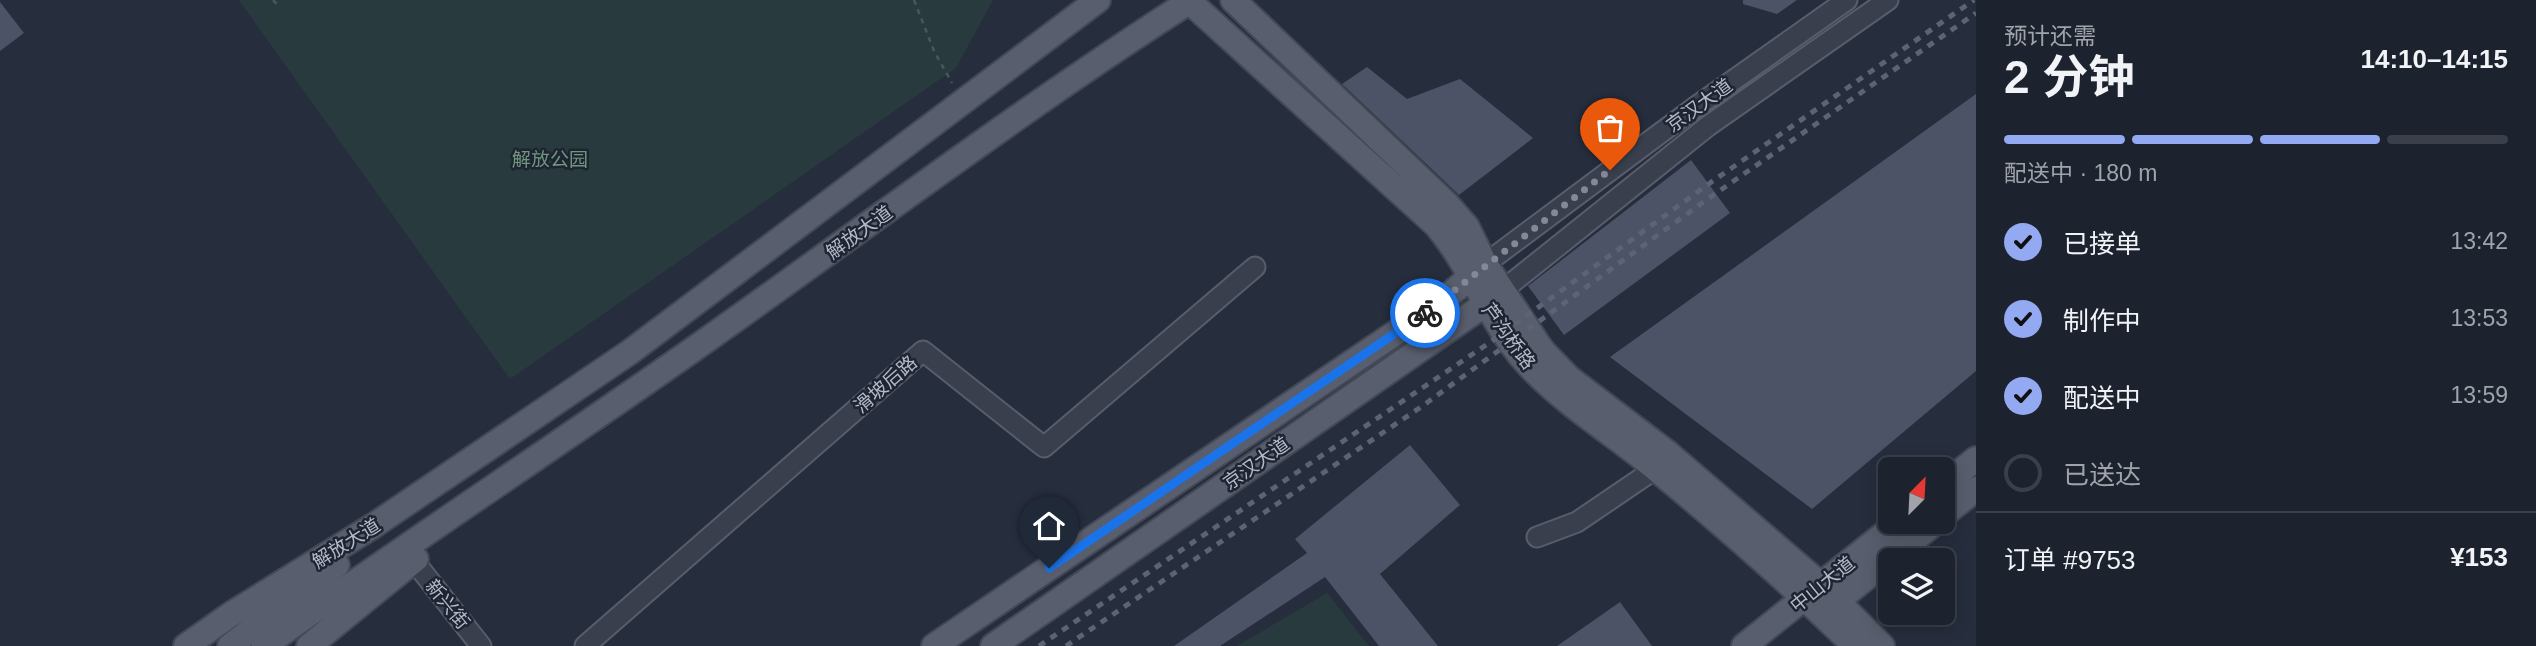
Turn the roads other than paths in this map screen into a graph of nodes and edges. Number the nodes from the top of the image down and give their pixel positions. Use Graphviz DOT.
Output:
graph roads {
  1 [pos="1098,0"];
  2 [pos="1233,0"];
  3 [pos="1847,0"];
  4 [pos="1888,0"];
  5 [pos="1191,1"];
  6 [pos="1255,267"];
  7 [pos="1478,270"];
  8 [pos="1493,298"];
  9 [pos="504,437"];
  10 [pos="1976,459"];
  11 [pos="527,467"];
  12 [pos="1656,469"];
  13 [pos="1955,476"];
  14 [pos="1976,489"];
  15 [pos="1955,506"];
  16 [pos="1886,534"];
  17 [pos="1917,534"];
  18 [pos="1537,537"];
  19 [pos="414,561"];
  20 [pos="1819,597"];
  21 [pos="286,618"];
  22 [pos="186,646"];
  23 [pos="230,646"];
  24 [pos="264,646"];
  25 [pos="309,646"];
  26 [pos="481,646"];
  27 [pos="586,646"];
  28 [pos="934,646"];
  29 [pos="993,646"];
  30 [pos="1744,646"];
  31 [pos="1854,646"];
  32 [pos="1882,646"];
  1 -- 9 [label="main road, 解放大道"];
  2 -- 7 [label="main road, 芦沟桥路"];
  3 -- 7 [label="street, 京汉大道"];
  4 -- 8 [label="street, 京汉大道"];
  5 -- 7 [label="main road, 芦沟桥路"];
  5 -- 11 [label="main road, 解放大道"];
  6 -- 27 [label="street, 滑坡后路"];
  7 -- 8 [label="main road, 芦沟桥路"];
  7 -- 28 [label="main road, 京汉大道"];
  8 -- 12 [label="main road, 芦沟桥路"];
  8 -- 20 [label="main road, 芦沟桥路"];
  8 -- 29 [label="main road, 京汉大道"];
  9 -- 21 [label="main road, 解放大道"];
  9 -- 22 [label="main road, 解放大道"];
  10 -- 13 [label="main road"];
  11 -- 19 [label="main road, 解放大道"];
  11 -- 21 [label="main road, 解放大道"];
  12 -- 18 [label="street"];
  12 -- 20 [label="main road, 芦沟桥路"];
  14 -- 15 [label="main road"];
  16 -- 20 [label="main road, 中山大道"];
  17 -- 20 [label="main road, 中山大道"];
  19 -- 25 [label="main road, 解放大道"];
  19 -- 26 [label="street, 新兴街"];
  20 -- 30 [label="main road, 中山大道"];
  20 -- 31 [label="main road, 芦沟桥路"];
  20 -- 32 [label="main road, 芦沟桥路"];
  21 -- 23 [label="main road, 解放大道"];
  21 -- 24 [label="main road, 解放大道"];
}
